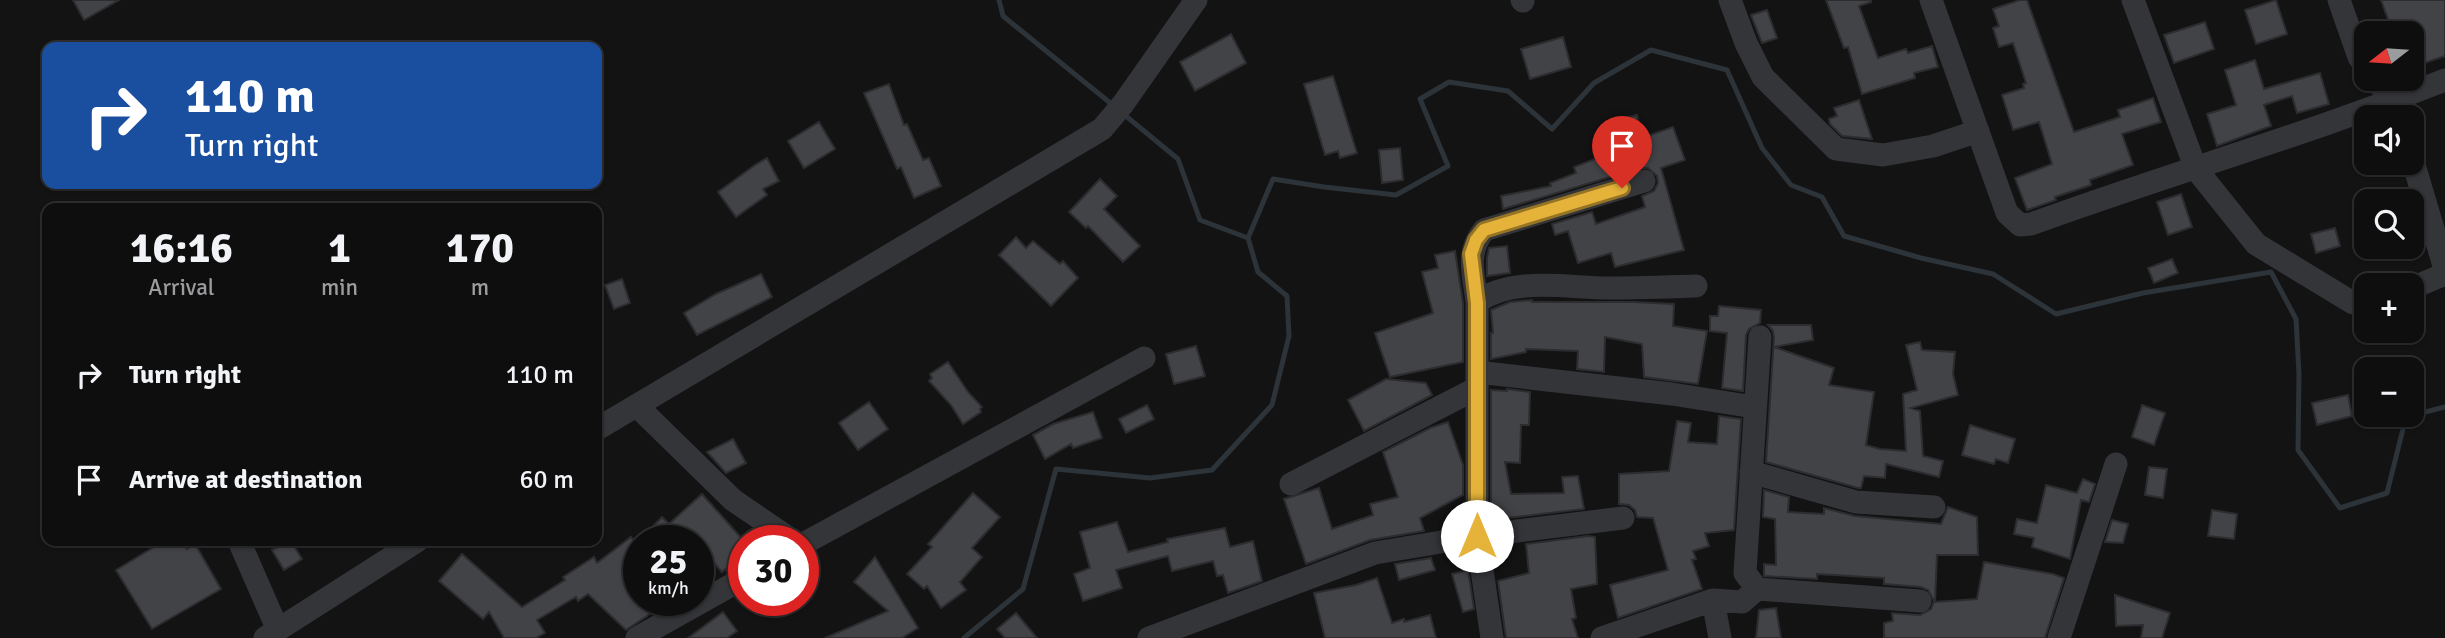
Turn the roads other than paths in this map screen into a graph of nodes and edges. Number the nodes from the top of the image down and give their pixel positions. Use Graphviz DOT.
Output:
graph roads {
  1 [pos="1196,0"];
  2 [pos="1730,0"];
  3 [pos="1931,0"];
  4 [pos="2133,0"];
  5 [pos="2339,0"];
  6 [pos="2354,43"];
  7 [pos="2445,80"];
  8 [pos="2383,91"];
  9 [pos="2394,105"];
  10 [pos="2404,105"];
  11 [pos="2354,122"];
  12 [pos="1978,131"];
  13 [pos="2196,169"];
  14 [pos="2417,175"];
  15 [pos="1644,181"];
  16 [pos="2445,271"];
  17 [pos="2424,282"];
  18 [pos="1696,286"];
  19 [pos="1477,303"];
  20 [pos="2354,303"];
  21 [pos="1760,337"];
  22 [pos="1144,358"];
  23 [pos="1477,380"];
  24 [pos="637,405"];
  25 [pos="1754,407"];
  26 [pos="602,426"];
  27 [pos="2116,464"];
  28 [pos="1751,472"];
  29 [pos="1291,484"];
  30 [pos="1934,507"];
  31 [pos="1623,518"];
  32 [pos="770,525"];
  33 [pos="819,535"];
  34 [pos="1477,536"];
  35 [pos="241,546"];
  36 [pos="410,546"];
  37 [pos="728,587"];
  38 [pos="1757,589"];
  39 [pos="1713,600"];
  40 [pos="1920,601"];
  41 [pos="271,634"];
  42 [pos="637,638"];
  43 [pos="1149,638"];
  44 [pos="1492,638"];
  45 [pos="1602,638"];
  46 [pos="1720,638"];
  47 [pos="2059,638"];
  1 -- 24 [label="street"];
  2 -- 12 [label="street"];
  3 -- 12 [label="street"];
  4 -- 13 [label="street"];
  5 -- 6 [label="street"];
  7 -- 10 [label="street"];
  8 -- 9 [label="street"];
  11 -- 13 [label="street"];
  12 -- 13 [label="street"];
  13 -- 20 [label="street"];
  14 -- 16 [label="street"];
  15 -- 19 [label="street"];
  16 -- 17 [label="street"];
  18 -- 19 [label="street"];
  19 -- 23 [label="street"];
  21 -- 25 [label="street"];
  22 -- 33 [label="street"];
  23 -- 25 [label="street"];
  23 -- 29 [label="street"];
  23 -- 34 [label="street"];
  24 -- 26 [label="street"];
  24 -- 32 [label="street"];
  25 -- 28 [label="street"];
  27 -- 47 [label="street"];
  28 -- 30 [label="street"];
  28 -- 38 [label="street"];
  31 -- 34 [label="street"];
  34 -- 43 [label="street"];
  34 -- 44 [label="street"];
  35 -- 41 [label="street"];
  36 -- 41 [label="street"];
  37 -- 42 [label="street"];
  38 -- 39 [label="street"];
  38 -- 40 [label="street"];
  39 -- 45 [label="street"];
  39 -- 46 [label="street"];
}
